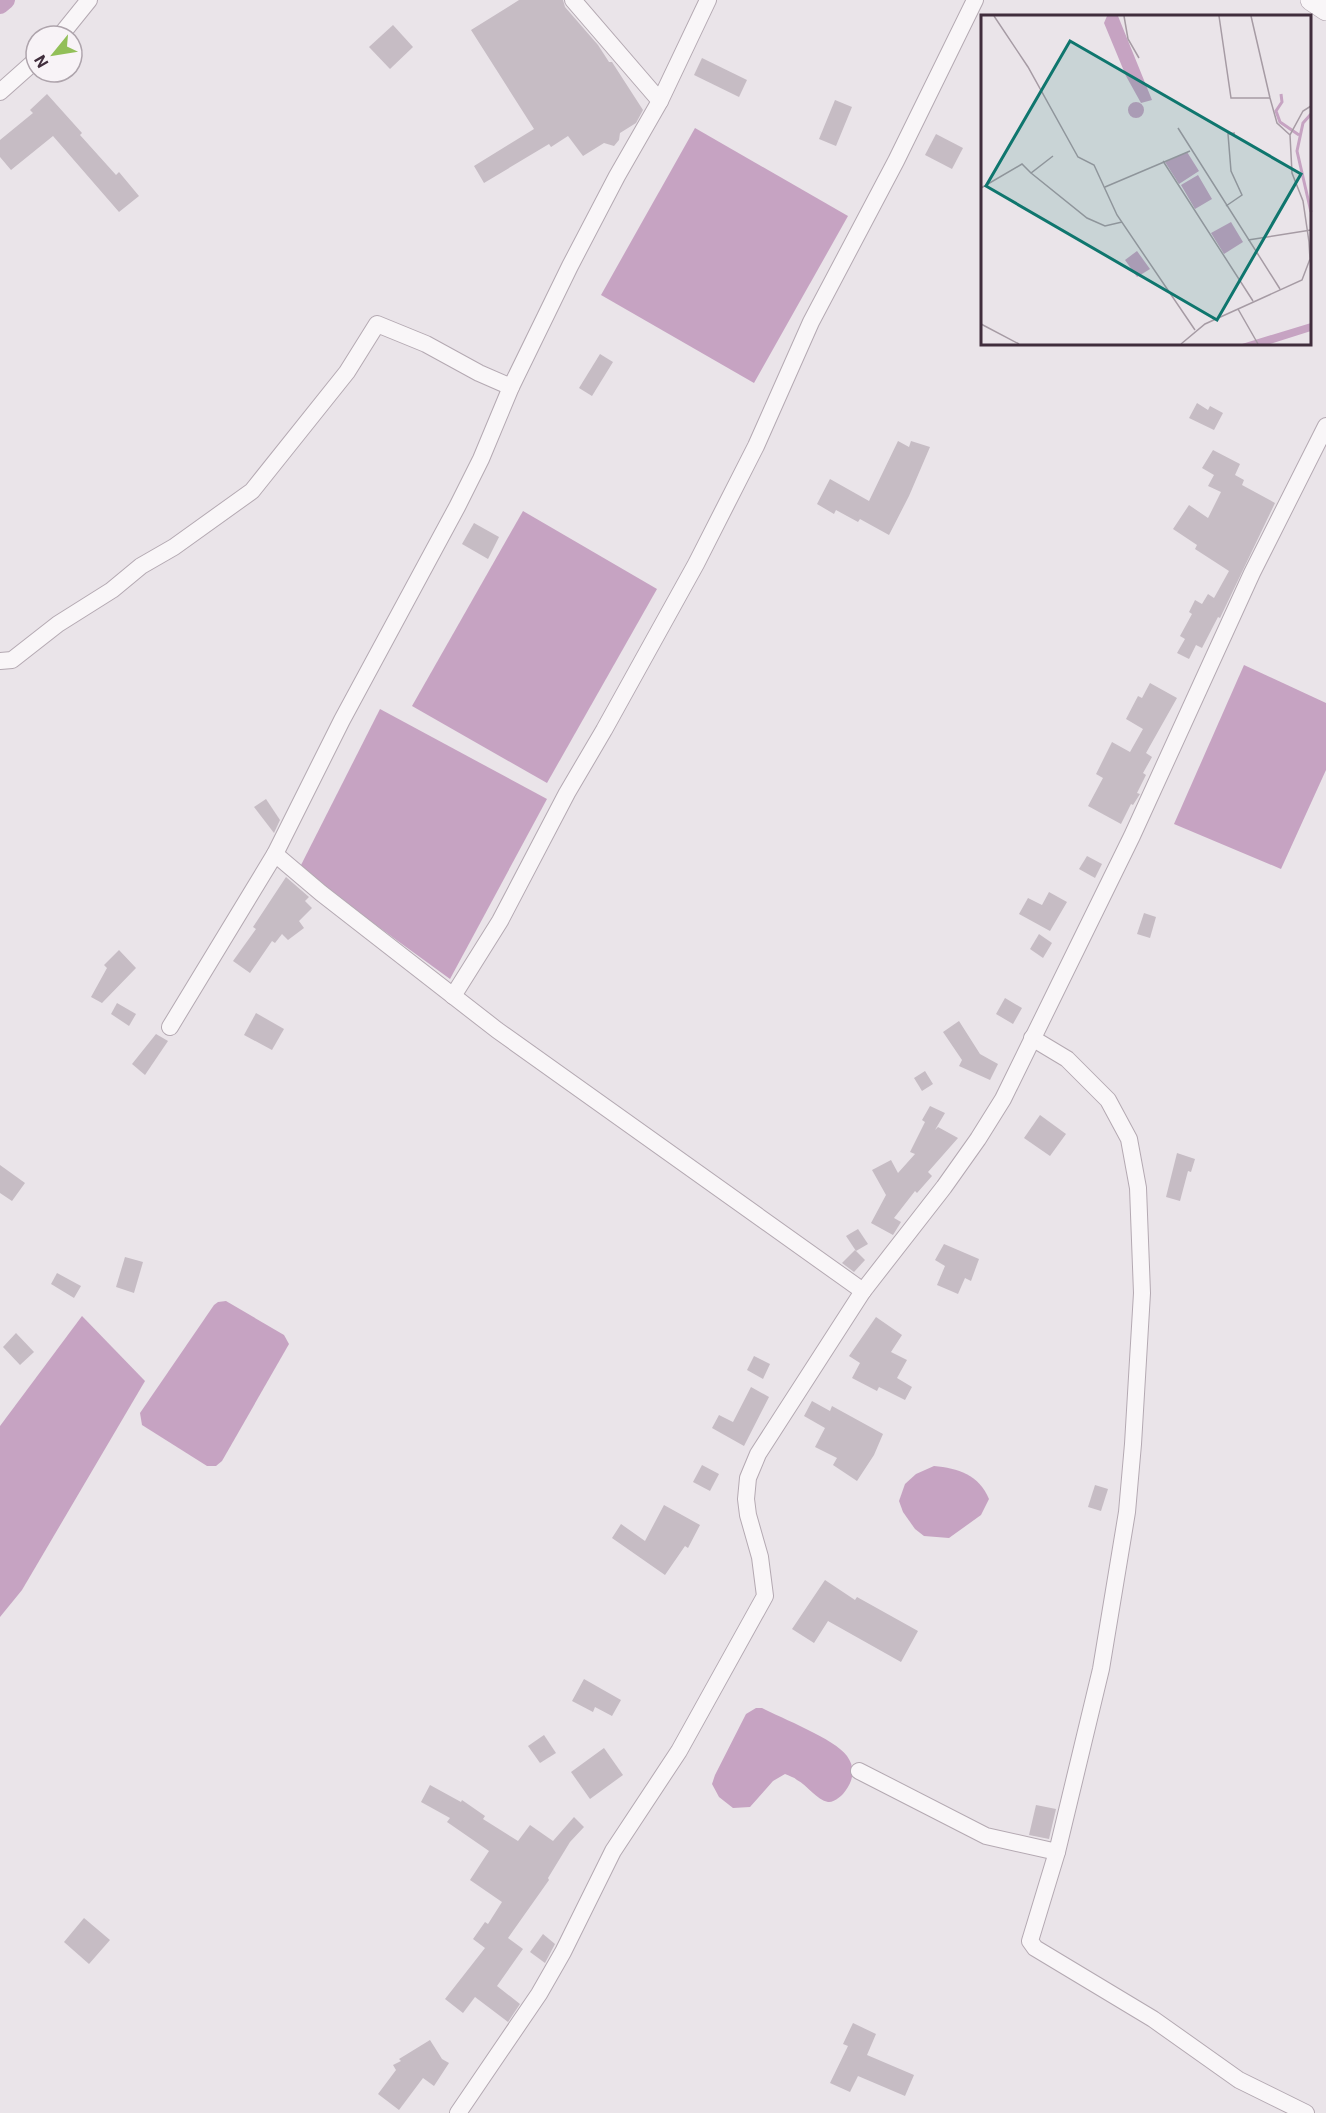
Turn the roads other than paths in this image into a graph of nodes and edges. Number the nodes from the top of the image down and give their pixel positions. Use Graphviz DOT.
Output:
graph roads {
  1 [pos="89,0"];
  2 [pos="573,0"];
  3 [pos="708,0"];
  4 [pos="975,0"];
  5 [pos="1311,0"];
  6 [pos="1326,10"];
  7 [pos="70,24"];
  8 [pos="24,71"];
  9 [pos="0,92"];
  10 [pos="660,101"];
  11 [pos="511,387"];
  12 [pos="1326,426"];
  13 [pos="0,661"];
  14 [pos="275,854"];
  15 [pos="453,996"];
  16 [pos="170,1027"];
  17 [pos="1032,1038"];
  18 [pos="863,1291"];
  19 [pos="859,1771"];
  20 [pos="1057,1852"];
  21 [pos="458,2113"];
  22 [pos="1306,2113"];
  1 -- 7 [label="street"];
  2 -- 10 [label="street"];
  3 -- 10 [label="street"];
  4 -- 15 [label="street"];
  5 -- 6 [label="street"];
  8 -- 9 [label="street"];
  10 -- 11 [label="street"];
  11 -- 13 [label="street"];
  11 -- 14 [label="street"];
  12 -- 17 [label="street"];
  14 -- 15 [label="street"];
  14 -- 16 [label="street"];
  15 -- 18 [label="street"];
  17 -- 18 [label="street"];
  17 -- 20 [label="street"];
  18 -- 21 [label="street"];
  19 -- 20 [label="street"];
  20 -- 22 [label="street"];
}
